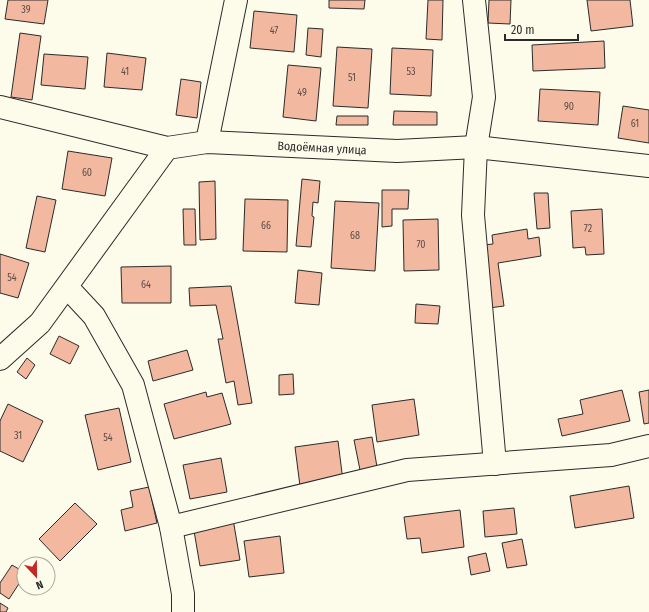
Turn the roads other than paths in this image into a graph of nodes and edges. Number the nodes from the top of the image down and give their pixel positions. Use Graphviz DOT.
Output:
graph roads {
  1 [pos="236,0"];
  2 [pos="474,0"];
  3 [pos="0,107"];
  4 [pos="207,142"];
  5 [pos="476,147"];
  6 [pos="167,148"];
  7 [pos="649,166"];
  8 [pos="67,287"];
  9 [pos="0,359"];
  10 [pos="649,446"];
  11 [pos="495,464"];
  12 [pos="171,527"];
  13 [pos="183,612"];
  1 -- 4 [label="street"];
  2 -- 5 [label="street"];
  3 -- 6 [label="street, Водоёмная улица"];
  4 -- 5 [label="street, Водоёмная улица"];
  4 -- 6 [label="street, Водоёмная улица"];
  5 -- 7 [label="street, Водоёмная улица"];
  5 -- 11 [label="street"];
  6 -- 8 [label="street"];
  8 -- 9 [label="street"];
  8 -- 12 [label="street"];
  10 -- 11 [label="street"];
  11 -- 12 [label="street"];
  12 -- 13 [label="street"];
}
